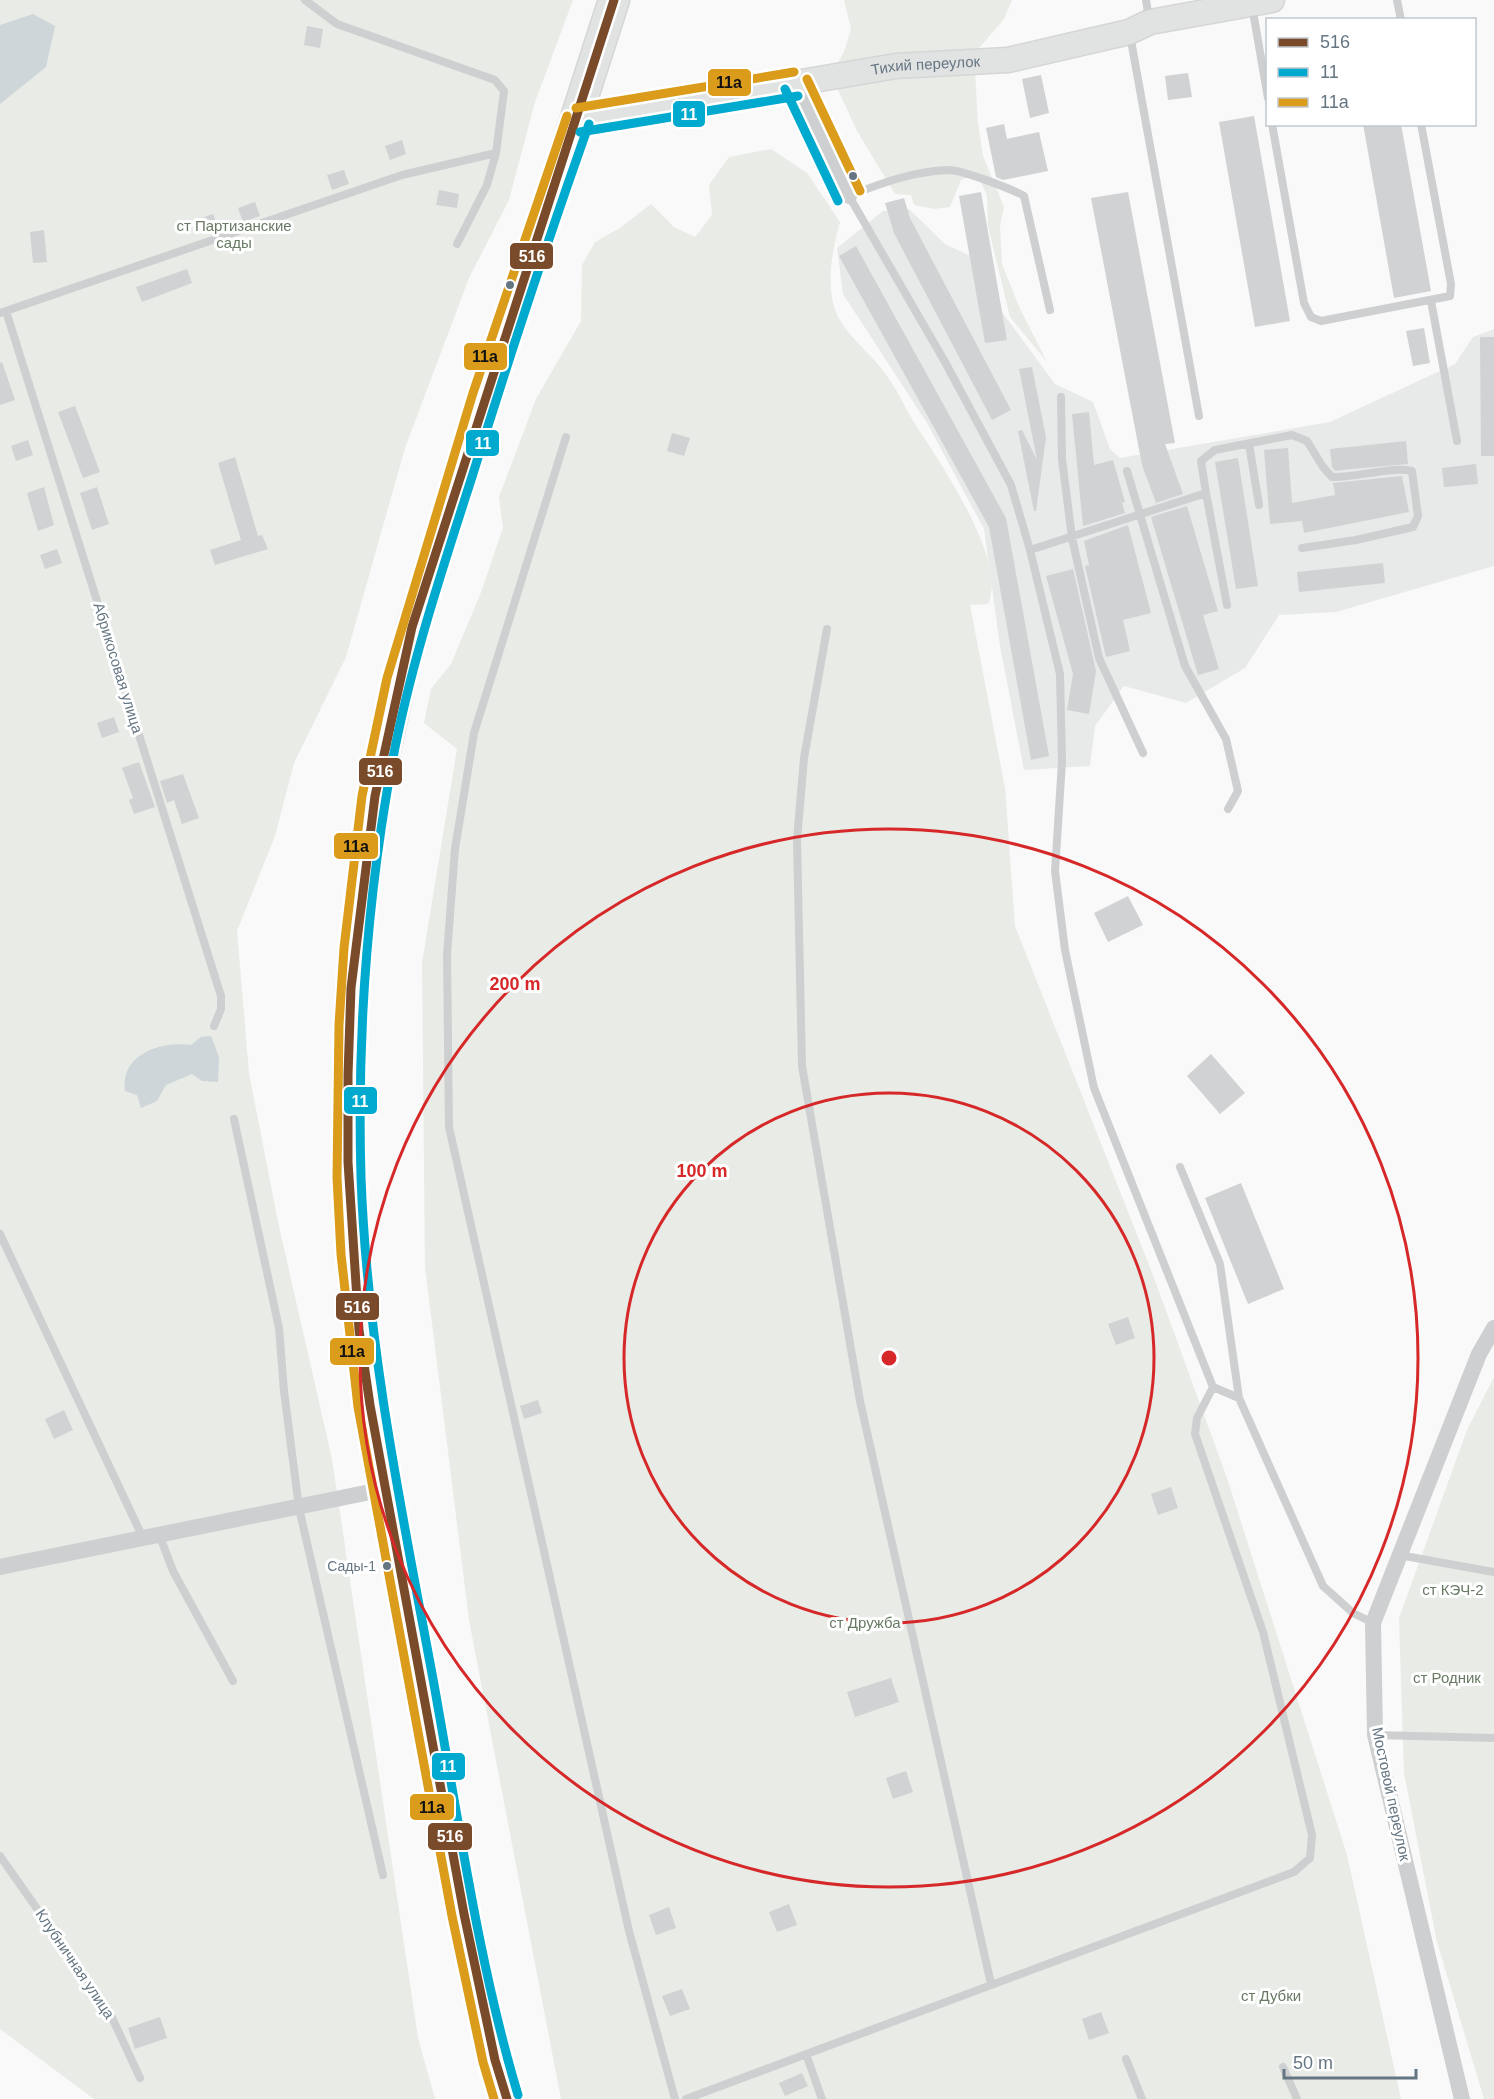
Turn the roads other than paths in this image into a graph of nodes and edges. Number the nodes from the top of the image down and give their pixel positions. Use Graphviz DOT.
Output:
graph roads {
  1 [pos="305,0"];
  2 [pos="614,0"];
  3 [pos="1397,0"];
  4 [pos="1262,2"];
  5 [pos="1142,18"];
  6 [pos="1401,18"];
  7 [pos="1266,66"];
  8 [pos="796,84"];
  9 [pos="578,120"];
  10 [pos="1272,126"];
  11 [pos="1421,126"];
  12 [pos="496,153"];
  13 [pos="849,196"];
  14 [pos="457,244"];
  15 [pos="1431,301"];
  16 [pos="1050,310"];
  17 [pos="3,312"];
  18 [pos="1061,397"];
  19 [pos="1199,416"];
  20 [pos="566,437"];
  21 [pos="1457,441"];
  22 [pos="1249,444"];
  23 [pos="1127,471"];
  24 [pos="1206,493"];
  25 [pos="1259,505"];
  26 [pos="1139,513"];
  27 [pos="1072,538"];
  28 [pos="1302,549"];
  29 [pos="1030,550"];
  30 [pos="1227,605"];
  31 [pos="826,629"];
  32 [pos="1143,753"];
  33 [pos="1228,809"];
  34 [pos="214,1026"];
  35 [pos="234,1119"];
  36 [pos="1180,1167"];
  37 [pos="0,1234"];
  38 [pos="1494,1328"];
  39 [pos="1212,1387"];
  40 [pos="1239,1398"];
  41 [pos="385,1489"];
  42 [pos="299,1508"];
  43 [pos="151,1536"];
  44 [pos="1399,1555"];
  45 [pos="0,1567"];
  46 [pos="1494,1572"];
  47 [pos="1373,1623"];
  48 [pos="233,1681"];
  49 [pos="1376,1735"];
  50 [pos="1494,1738"];
  51 [pos="0,1856"];
  52 [pos="383,1875"];
  53 [pos="991,1984"];
  54 [pos="806,2054"];
  55 [pos="1126,2059"];
  56 [pos="1283,2067"];
  57 [pos="140,2078"];
  58 [pos="507,2099"];
  59 [pos="675,2099"];
  60 [pos="686,2099"];
  61 [pos="822,2099"];
  62 [pos="1142,2099"];
  63 [pos="1297,2099"];
  64 [pos="1462,2099"];
  1 -- 12 [label="lane"];
  2 -- 9 [label="highway"];
  3 -- 6 [label="lane"];
  4 -- 5 [label="street, Тихий переулок"];
  4 -- 7 [label="lane"];
  5 -- 8 [label="street, Тихий переулок"];
  5 -- 19 [label="lane"];
  8 -- 9 [label="street, Тихий переулок"];
  8 -- 13 [label="street"];
  9 -- 41 [label="highway"];
  10 -- 15 [label="lane"];
  11 -- 15 [label="lane"];
  12 -- 14 [label="lane"];
  12 -- 17 [label="lane"];
  13 -- 16 [label="lane"];
  13 -- 29 [label="lane"];
  15 -- 21 [label="lane"];
  17 -- 34 [label="lane, Абрикосовая улица"];
  18 -- 27 [label="lane"];
  20 -- 59 [label="lane"];
  22 -- 24 [label="lane"];
  22 -- 25 [label="lane"];
  22 -- 28 [label="lane"];
  23 -- 26 [label="lane"];
  24 -- 26 [label="lane"];
  24 -- 30 [label="lane"];
  26 -- 27 [label="lane"];
  26 -- 33 [label="lane"];
  27 -- 29 [label="lane"];
  27 -- 32 [label="lane"];
  29 -- 39 [label="lane"];
  31 -- 53 [label="lane"];
  35 -- 42 [label="lane"];
  36 -- 40 [label="lane"];
  37 -- 43 [label="lane"];
  38 -- 44 [label="street, Мостовой переулок"];
  39 -- 40 [label="lane"];
  39 -- 53 [label="lane"];
  40 -- 47 [label="lane"];
  41 -- 42 [label="street"];
  41 -- 58 [label="highway"];
  42 -- 43 [label="street"];
  42 -- 52 [label="lane"];
  43 -- 45 [label="street"];
  43 -- 48 [label="lane"];
  44 -- 46 [label="lane"];
  44 -- 47 [label="street, Мостовой переулок"];
  47 -- 49 [label="street, Мостовой переулок"];
  49 -- 50 [label="lane"];
  49 -- 64 [label="street, Мостовой переулок"];
  51 -- 57 [label="lane, Клубничная улица"];
  53 -- 54 [label="lane"];
  54 -- 60 [label="lane"];
  54 -- 61 [label="lane"];
  55 -- 62 [label="lane"];
  56 -- 63 [label="lane"];
}
